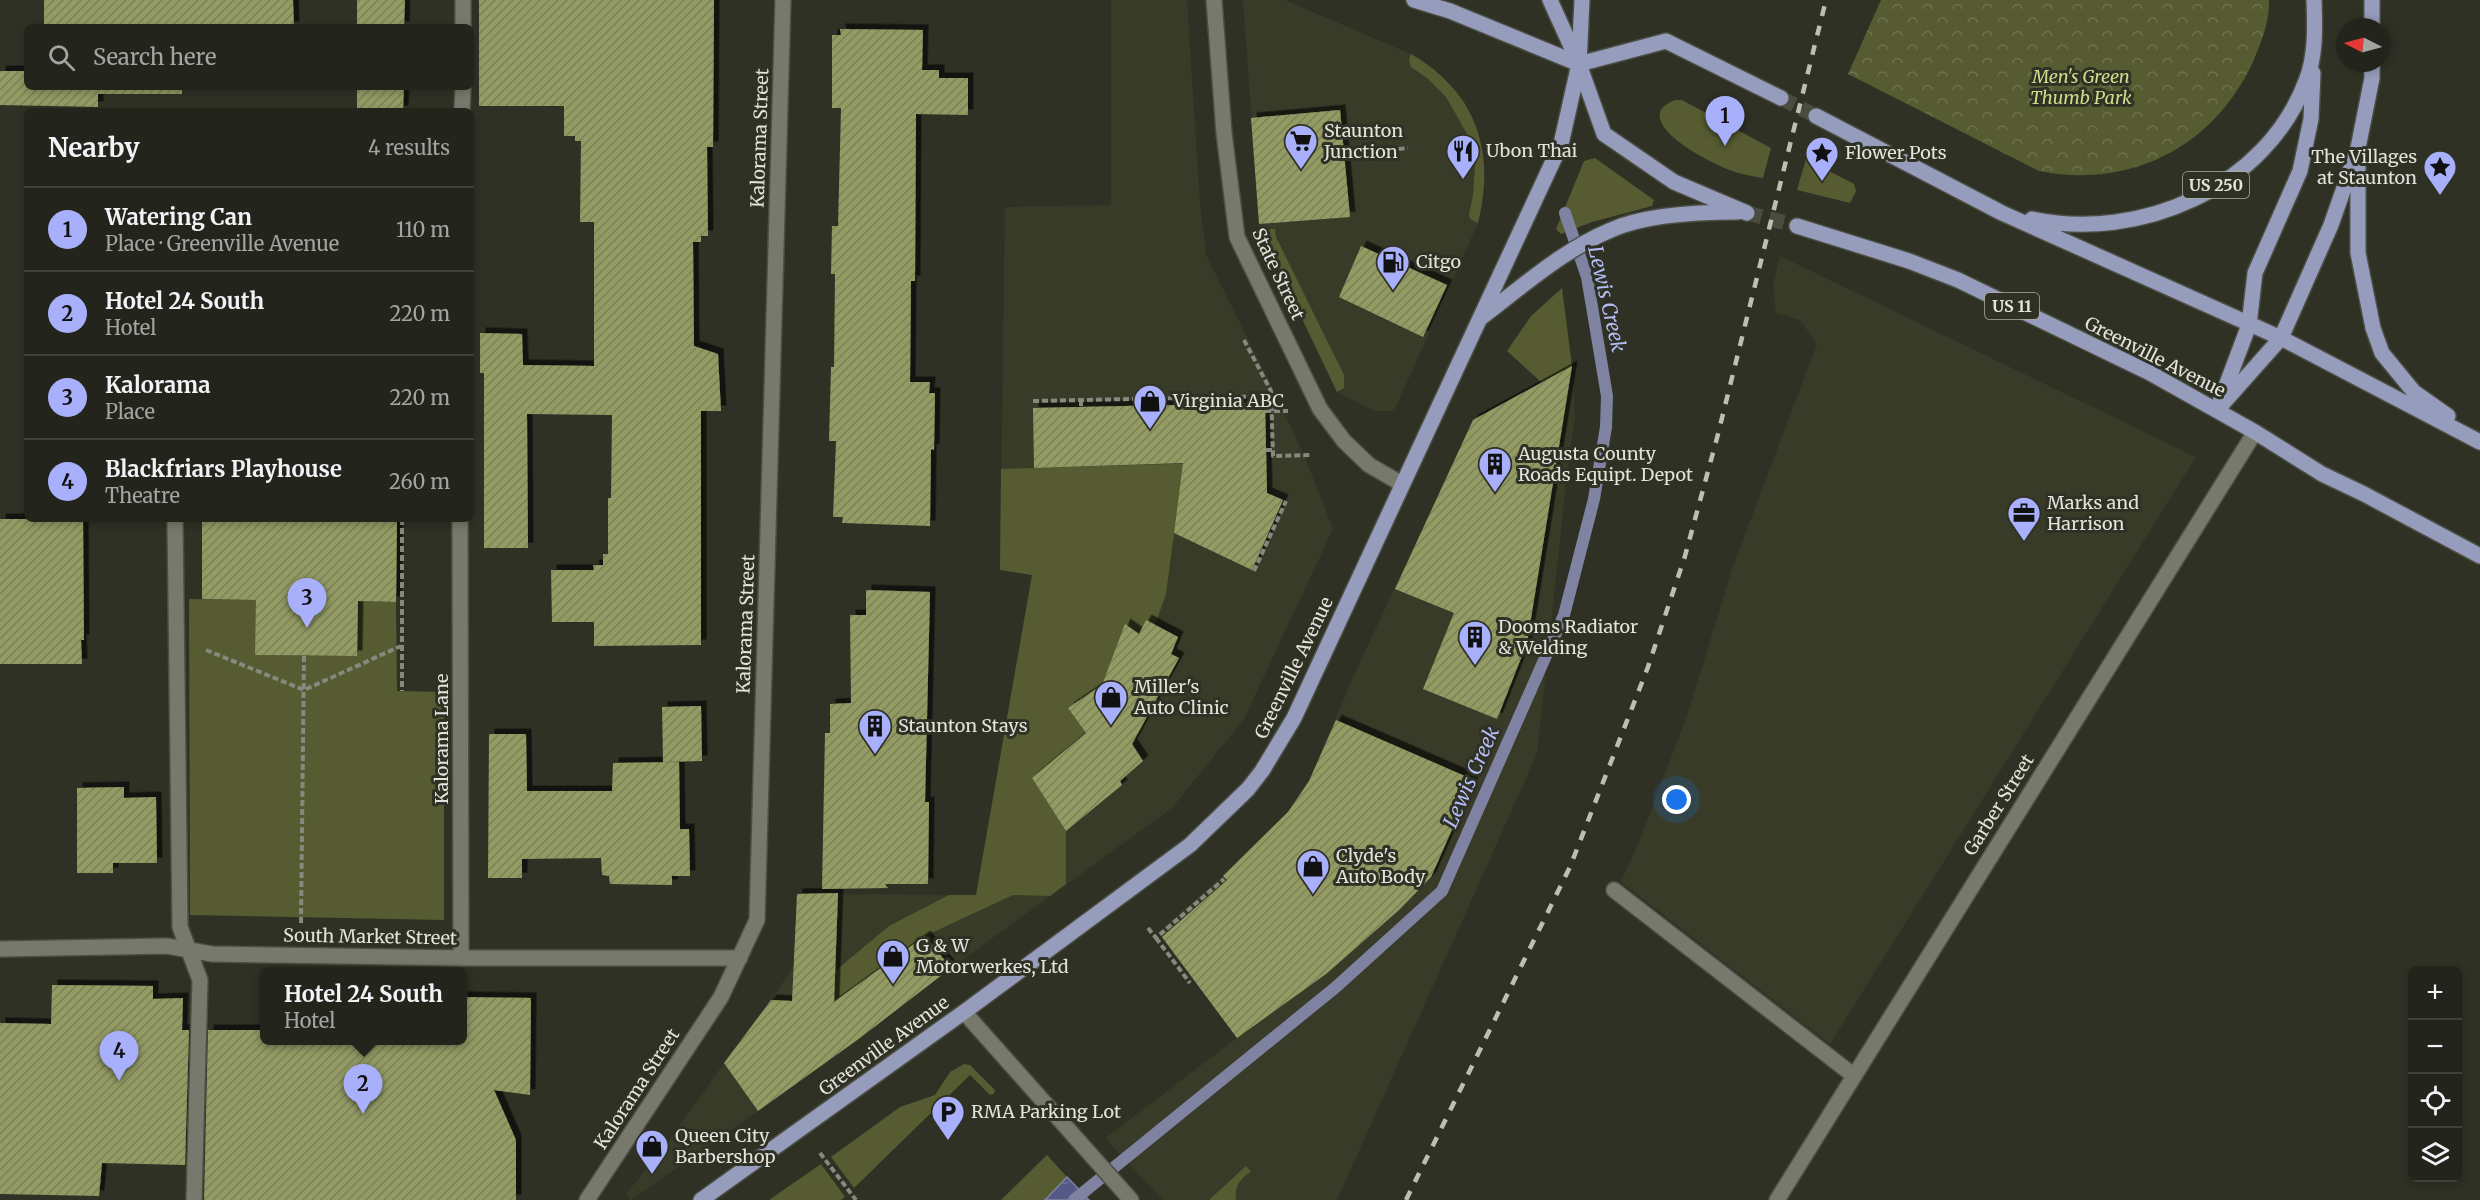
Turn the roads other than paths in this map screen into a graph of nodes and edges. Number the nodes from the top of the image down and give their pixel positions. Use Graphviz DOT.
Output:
graph roads {
  1 [pos="463,0"];
  2 [pos="783,0"];
  3 [pos="1214,0"];
  4 [pos="1414,0"];
  5 [pos="1550,0"];
  6 [pos="1582,0"];
  7 [pos="2314,0"];
  8 [pos="2372,0"];
  9 [pos="2372,18"];
  10 [pos="463,24"];
  11 [pos="2313,57"];
  12 [pos="1579,64"];
  13 [pos="2372,72"];
  14 [pos="462,90"];
  15 [pos="1781,98"];
  16 [pos="462,108"];
  17 [pos="1816,116"];
  18 [pos="2358,148"];
  19 [pos="2002,213"];
  20 [pos="1797,226"];
  21 [pos="1478,320"];
  22 [pos="2249,325"];
  23 [pos="2281,338"];
  24 [pos="2217,410"];
  25 [pos="2255,432"];
  26 [pos="2480,440"];
  27 [pos="1402,484"];
  28 [pos="175,522"];
  29 [pos="460,522"];
  30 [pos="2480,556"];
  31 [pos="1614,890"];
  32 [pos="0,949"];
  33 [pos="189,950"];
  34 [pos="461,958"];
  35 [pos="740,958"];
  36 [pos="964,1012"];
  37 [pos="1853,1075"];
  38 [pos="1126,1194"];
  39 [pos="194,1200"];
  40 [pos="587,1200"];
  41 [pos="701,1200"];
  42 [pos="1777,1200"];
  1 -- 10 [label="street"];
  2 -- 35 [label="street, Kalorama Street"];
  3 -- 27 [label="street, State Street"];
  4 -- 12 [label="main road"];
  5 -- 12 [label="main road"];
  6 -- 12 [label="main road"];
  7 -- 11 [label="main road, US 250"];
  8 -- 9 [label="main road"];
  11 -- 19 [label="main road, US 250"];
  11 -- 22 [label="main road"];
  12 -- 15 [label="main road"];
  12 -- 21 [label="main road, Greenville Avenue"];
  12 -- 21 [label="main road"];
  13 -- 18 [label="main road"];
  14 -- 16 [label="street"];
  17 -- 19 [label="main road"];
  18 -- 23 [label="main road"];
  18 -- 26 [label="main road"];
  19 -- 22 [label="main road"];
  20 -- 24 [label="main road, Greenville Avenue / US 11"];
  21 -- 27 [label="main road, Greenville Avenue"];
  22 -- 23 [label="main road"];
  22 -- 24 [label="main road"];
  23 -- 24 [label="main road"];
  23 -- 26 [label="main road"];
  24 -- 25 [label="main road, Greenville Avenue / US 11"];
  25 -- 30 [label="main road, Greenville Avenue / US 11"];
  25 -- 37 [label="street, Garber Street"];
  27 -- 36 [label="main road, Greenville Avenue"];
  28 -- 33 [label="street"];
  29 -- 34 [label="street, Kalorama Lane"];
  31 -- 37 [label="street"];
  32 -- 33 [label="street, South Market Street"];
  33 -- 34 [label="street, South Market Street"];
  33 -- 39 [label="street"];
  34 -- 35 [label="street, South Market Street"];
  35 -- 40 [label="street, Kalorama Street"];
  36 -- 38 [label="street"];
  36 -- 41 [label="main road, Greenville Avenue"];
  37 -- 42 [label="street, Garber Street"];
}
